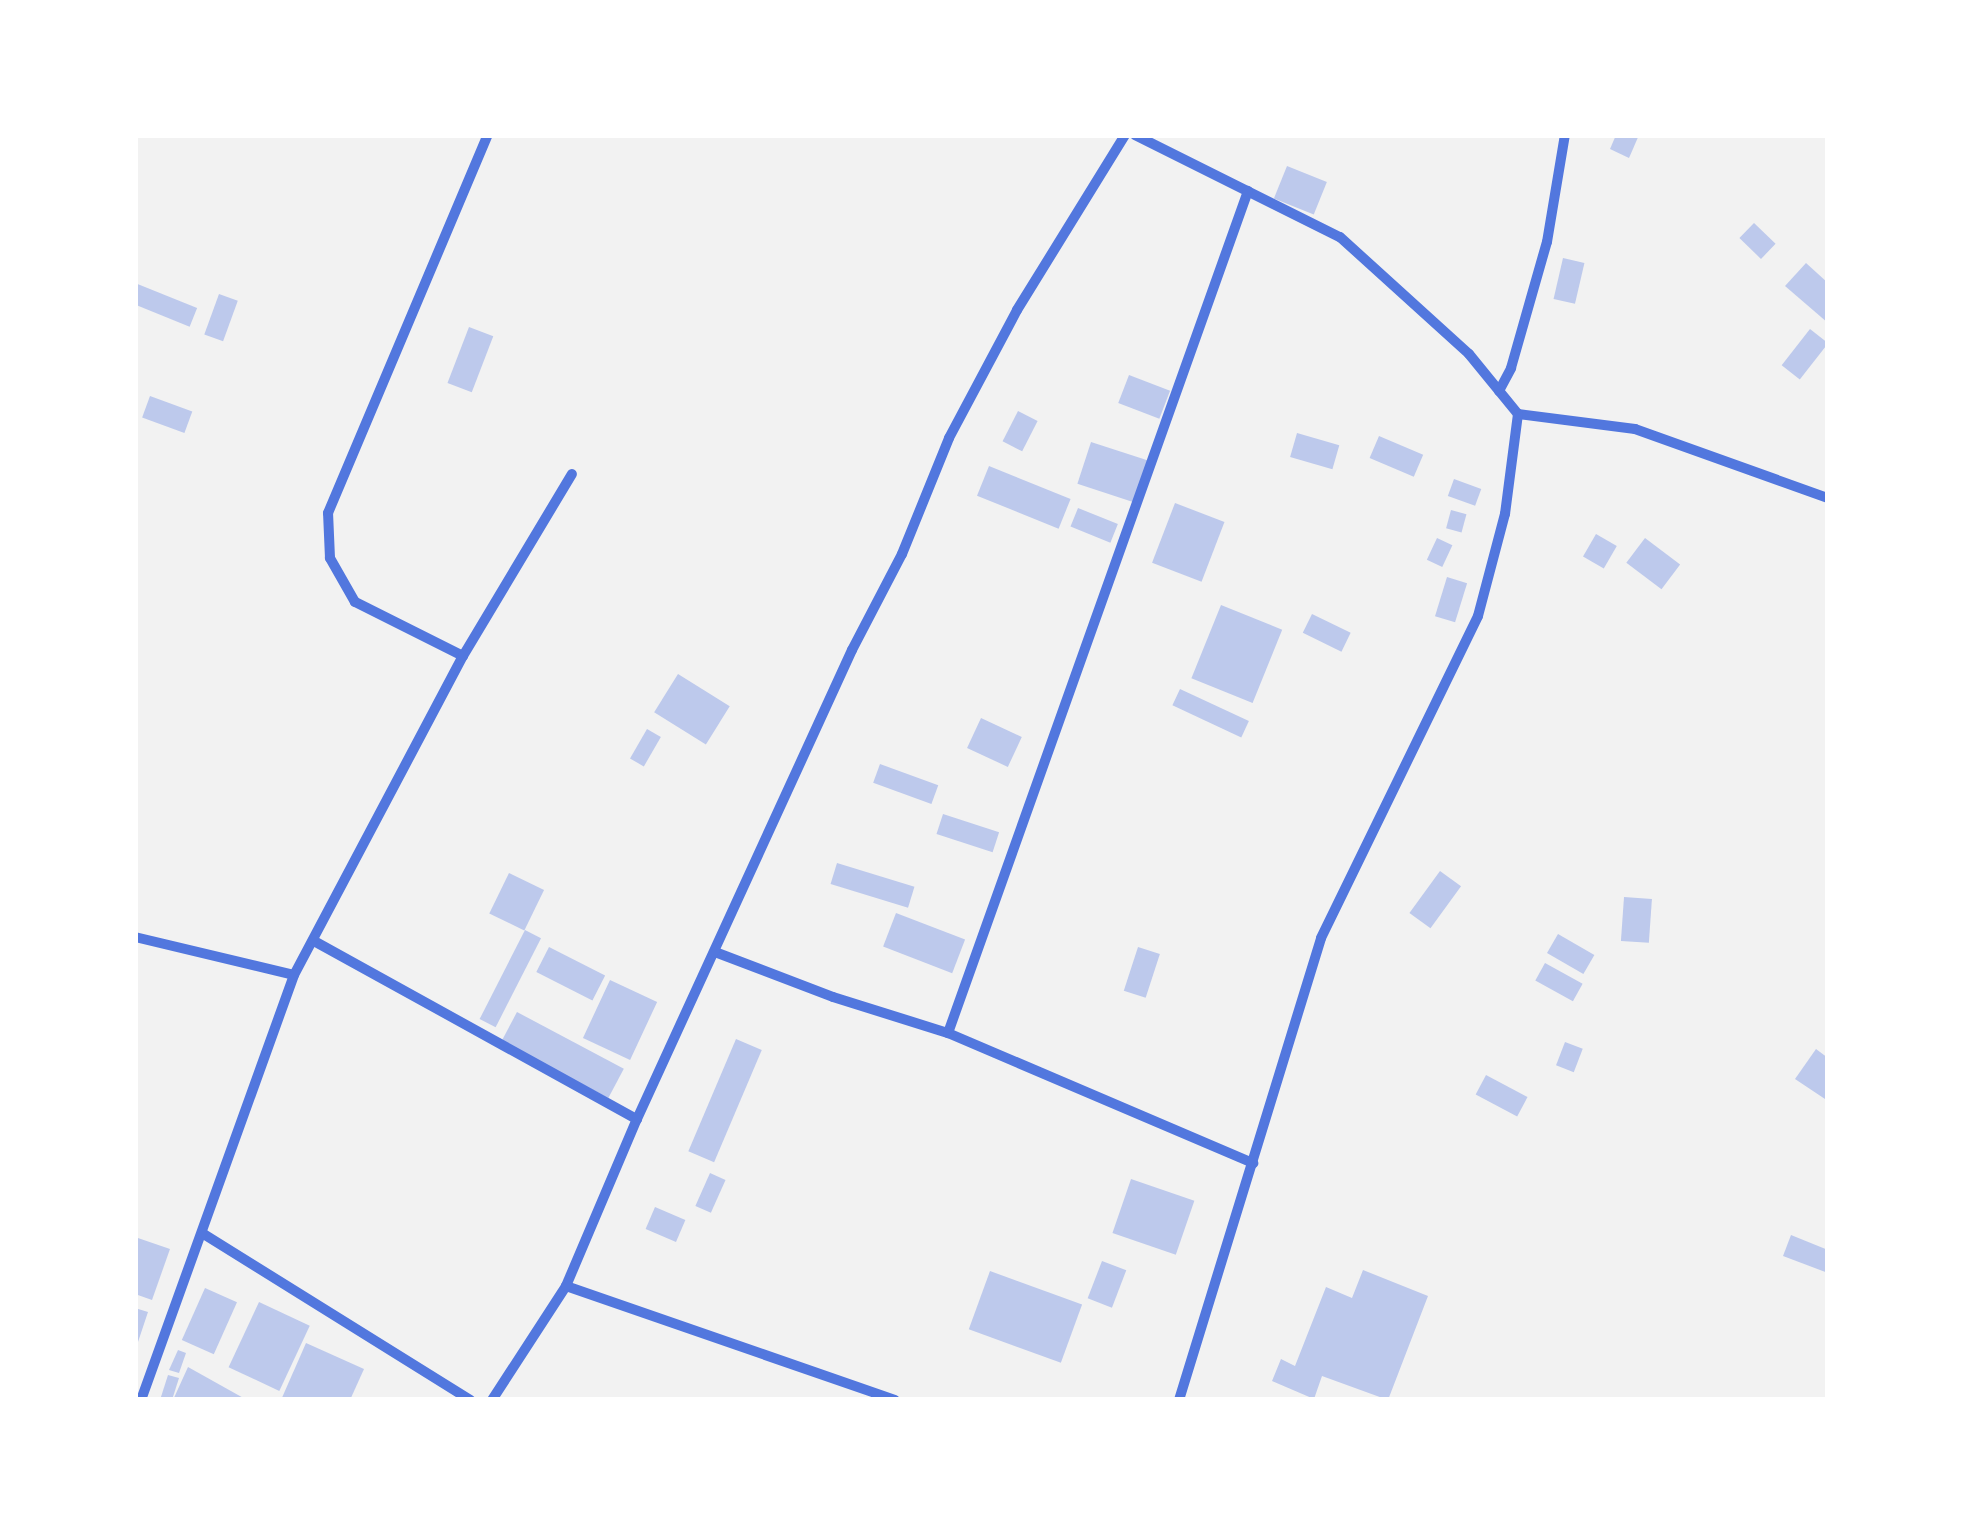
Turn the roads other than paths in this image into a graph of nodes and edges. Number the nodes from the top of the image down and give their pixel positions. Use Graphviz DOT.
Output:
graph roads {
  1 [pos="488,135"];
  2 [pos="1125,135"];
  3 [pos="1136,135"];
  4 [pos="1565,135"];
  5 [pos="1248,192"];
  6 [pos="1499,391"];
  7 [pos="1518,414"];
  8 [pos="572,474"];
  9 [pos="1828,498"];
  10 [pos="463,656"];
  11 [pos="135,937"];
  12 [pos="314,941"];
  13 [pos="715,952"];
  14 [pos="294,975"];
  15 [pos="948,1033"];
  16 [pos="638,1119"];
  17 [pos="1252,1163"];
  18 [pos="202,1233"];
  19 [pos="566,1286"];
  20 [pos="141,1400"];
  21 [pos="470,1400"];
  22 [pos="492,1400"];
  23 [pos="895,1400"];
  24 [pos="1179,1400"];
  1 -- 10 [label="street"];
  2 -- 13 [label="street"];
  3 -- 5 [label="street"];
  4 -- 6 [label="street"];
  5 -- 6 [label="street"];
  5 -- 15 [label="street"];
  6 -- 7 [label="street"];
  7 -- 9 [label="street"];
  7 -- 17 [label="street"];
  8 -- 10 [label="street"];
  10 -- 12 [label="street"];
  11 -- 14 [label="street"];
  12 -- 14 [label="street"];
  12 -- 16 [label="street"];
  13 -- 15 [label="street"];
  13 -- 16 [label="street"];
  14 -- 18 [label="street"];
  15 -- 17 [label="street"];
  16 -- 19 [label="street"];
  17 -- 24 [label="street"];
  18 -- 20 [label="street"];
  18 -- 21 [label="street"];
  19 -- 22 [label="street"];
  19 -- 23 [label="street"];
}
